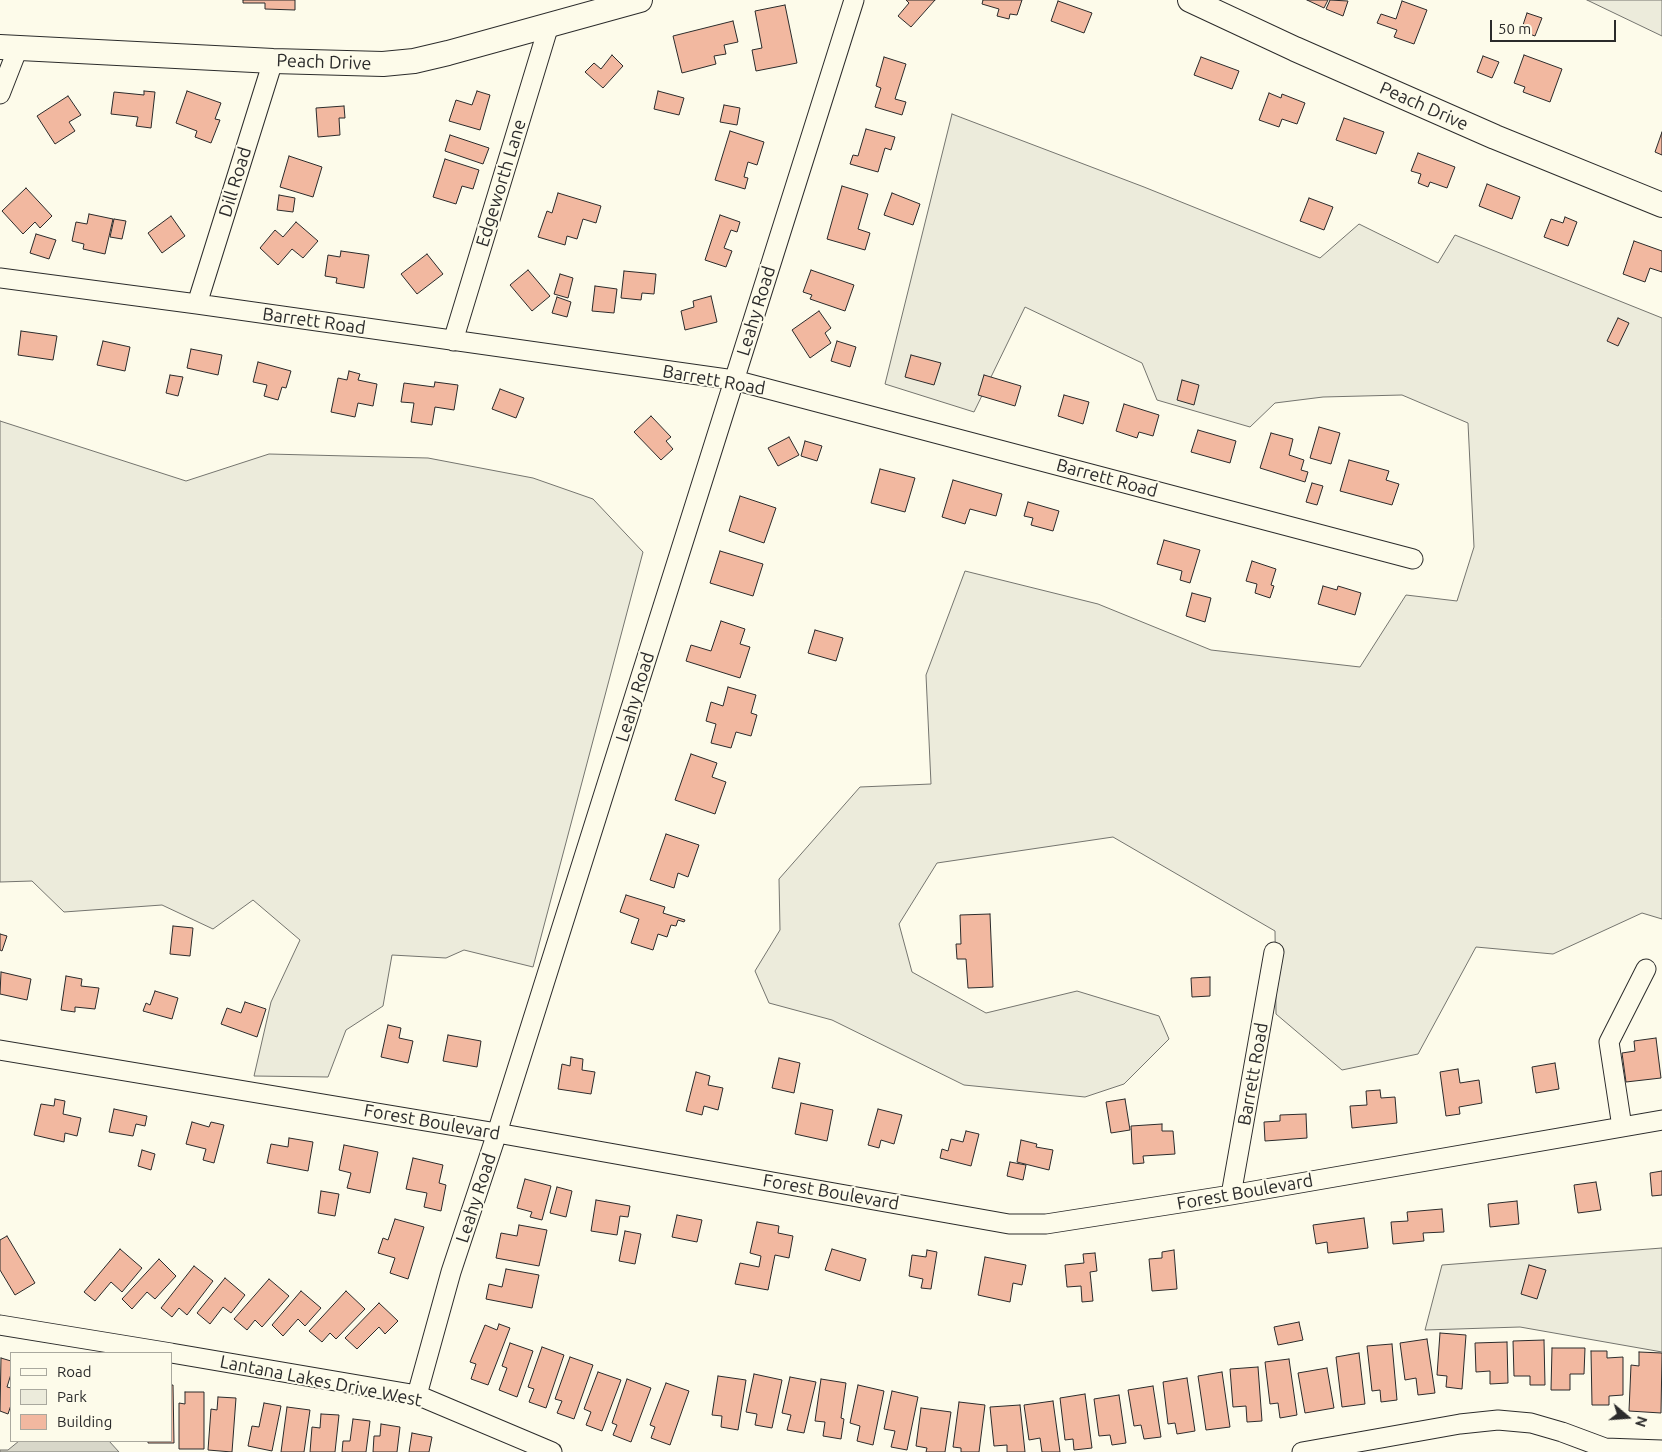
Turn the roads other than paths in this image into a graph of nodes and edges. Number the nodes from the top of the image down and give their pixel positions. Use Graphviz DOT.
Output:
graph roads {
  1 [pos="640,0"];
  2 [pos="854,0"];
  3 [pos="1190,0"];
  4 [pos="549,25"];
  5 [pos="9,48"];
  6 [pos="273,61"];
  7 [pos="0,94"];
  8 [pos="1662,205"];
  9 [pos="0,278"];
  10 [pos="197,304"];
  11 [pos="454,341"];
  12 [pos="734,380"];
  13 [pos="1413,559"];
  14 [pos="1274,952"];
  15 [pos="1646,969"];
  16 [pos="0,1050"];
  17 [pos="1662,1120"];
  18 [pos="1622,1127"];
  19 [pos="498,1133"];
  20 [pos="1231,1195"];
  21 [pos="0,1325"];
  22 [pos="165,1352"];
  23 [pos="172,1353"];
  24 [pos="417,1395"];
  25 [pos="1662,1450"];
  26 [pos="552,1452"];
  27 [pos="1302,1452"];
  1 -- 4 [label="main road, Peach Drive"];
  2 -- 12 [label="street, Leahy Road"];
  3 -- 8 [label="main road, Peach Drive"];
  4 -- 6 [label="main road, Peach Drive"];
  4 -- 11 [label="street, Edgeworth Lane"];
  5 -- 6 [label="main road, Peach Drive"];
  5 -- 7 [label="street"];
  6 -- 10 [label="street, Dill Road"];
  9 -- 10 [label="street, Barrett Road"];
  10 -- 11 [label="street, Barrett Road"];
  11 -- 12 [label="street, Barrett Road"];
  12 -- 13 [label="street, Barrett Road"];
  12 -- 19 [label="street, Leahy Road"];
  14 -- 20 [label="street, Barrett Road"];
  15 -- 18 [label="street"];
  16 -- 19 [label="street, Forest Boulevard"];
  17 -- 18 [label="street, Forest Boulevard"];
  18 -- 20 [label="street, Forest Boulevard"];
  19 -- 20 [label="street, Forest Boulevard"];
  19 -- 24 [label="street, Leahy Road"];
  21 -- 22 [label="street, Lantana Lakes Drive West"];
  23 -- 24 [label="street, Lantana Lakes Drive West"];
  24 -- 26 [label="street, Lantana Lakes Drive West"];
  25 -- 27 [label="street"];
}
